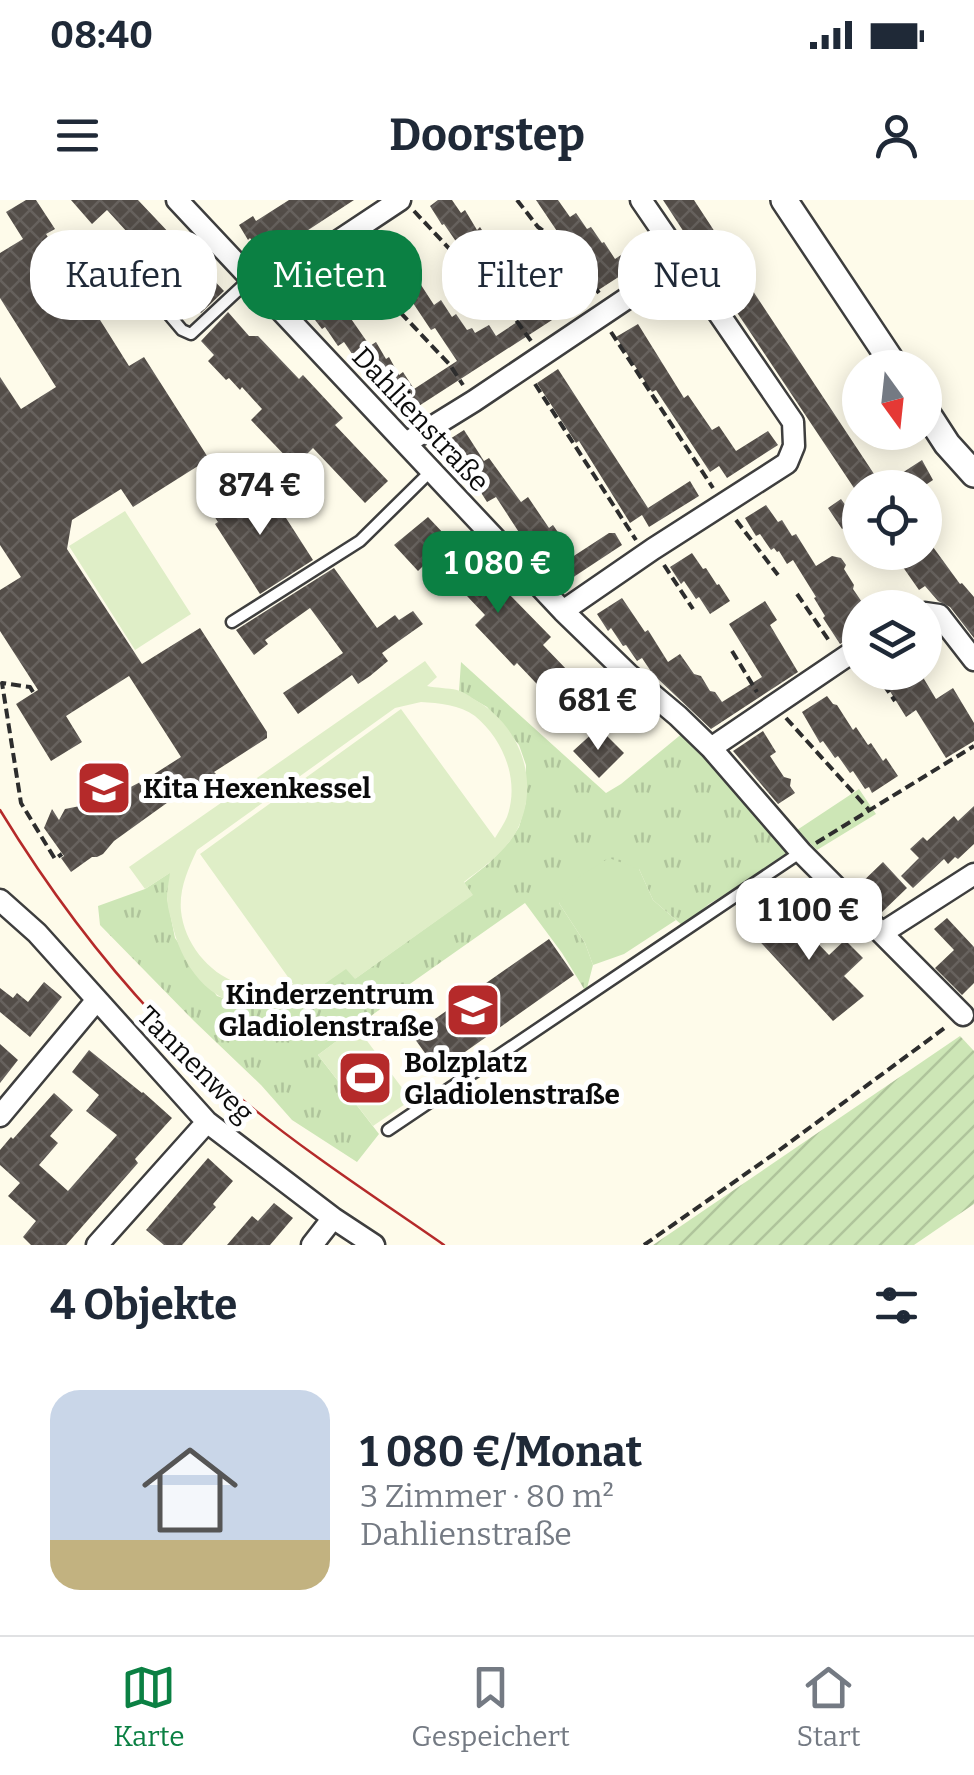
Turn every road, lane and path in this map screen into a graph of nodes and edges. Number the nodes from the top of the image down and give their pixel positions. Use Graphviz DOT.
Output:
graph roads {
  1 [pos="177,200"];
  2 [pos="402,200"];
  3 [pos="517,200"];
  4 [pos="641,200"];
  5 [pos="784,200"];
  6 [pos="355,230"];
  7 [pos="662,230"];
  8 [pos="237,264"];
  9 [pos="237,299"];
  10 [pos="618,304"];
  11 [pos="606,312"];
  12 [pos="217,314"];
  13 [pos="174,320"];
  14 [pos="210,320"];
  15 [pos="290,320"];
  16 [pos="407,320"];
  17 [pos="724,320"];
  18 [pos="884,350"];
  19 [pos="532,362"];
  20 [pos="474,402"];
  21 [pos="942,436"];
  22 [pos="406,443"];
  23 [pos="432,470"];
  24 [pos="974,474"];
  25 [pos="724,504"];
  26 [pos="649,552"];
  27 [pos="778,575"];
  28 [pos="797,594"];
  29 [pos="693,609"];
  30 [pos="564,611"];
  31 [pos="942,619"];
  32 [pos="232,622"];
  33 [pos="842,643"];
  34 [pos="732,651"];
  35 [pos="842,659"];
  36 [pos="974,660"];
  37 [pos="887,690"];
  38 [pos="33,692"];
  39 [pos="895,701"];
  40 [pos="771,706"];
  41 [pos="974,746"];
  42 [pos="710,748"];
  43 [pos="870,811"];
  44 [pos="801,852"];
  45 [pos="62,854"];
  46 [pos="974,874"];
  47 [pos="0,900"];
  48 [pos="882,934"];
  49 [pos="96,1001"];
  50 [pos="962,1015"];
  51 [pos="0,1116"];
  52 [pos="206,1122"];
  53 [pos="388,1130"];
  54 [pos="333,1218"];
  55 [pos="97,1245"];
  56 [pos="312,1245"];
  57 [pos="374,1245"];
  58 [pos="644,1245"];
  1 -- 8 [label="street, Dahlienstraße"];
  2 -- 6 [label="street"];
  2 -- 19 [label="path"];
  3 -- 11 [label="path"];
  4 -- 7 [label="street"];
  5 -- 18 [label="street"];
  9 -- 12 [label="lane"];
  10 -- 11 [label="street"];
  11 -- 19 [label="street"];
  11 -- 25 [label="path"];
  13 -- 14 [label="lane"];
  15 -- 22 [label="street, Dahlienstraße"];
  16 -- 20 [label="path"];
  17 -- 25 [label="street"];
  19 -- 20 [label="street"];
  19 -- 26 [label="path"];
  20 -- 22 [label="street"];
  21 -- 24 [label="street"];
  22 -- 23 [label="street, Dahlienstraße"];
  23 -- 30 [label="street, Dahlienstraße"];
  23 -- 32 [label="lane"];
  25 -- 26 [label="street"];
  25 -- 27 [label="path"];
  26 -- 29 [label="path"];
  26 -- 30 [label="street"];
  28 -- 33 [label="path"];
  30 -- 42 [label="street, Dahlienstraße"];
  31 -- 36 [label="street"];
  34 -- 40 [label="path"];
  35 -- 40 [label="street"];
  37 -- 39 [label="path"];
  38 -- 45 [label="path"];
  40 -- 42 [label="street"];
  40 -- 43 [label="path"];
  41 -- 43 [label="path"];
  42 -- 44 [label="street, Dahlienstraße"];
  43 -- 44 [label="path"];
  44 -- 48 [label="street, Dahlienstraße"];
  44 -- 53 [label="lane"];
  46 -- 48 [label="street"];
  47 -- 49 [label="street, Tannenweg"];
  48 -- 50 [label="street, Dahlienstraße"];
  49 -- 51 [label="street"];
  49 -- 52 [label="street, Tannenweg"];
  50 -- 58 [label="path"];
  52 -- 54 [label="street, Tannenweg"];
  52 -- 55 [label="street"];
  54 -- 56 [label="street"];
  54 -- 57 [label="street, Tannenweg"];
}
